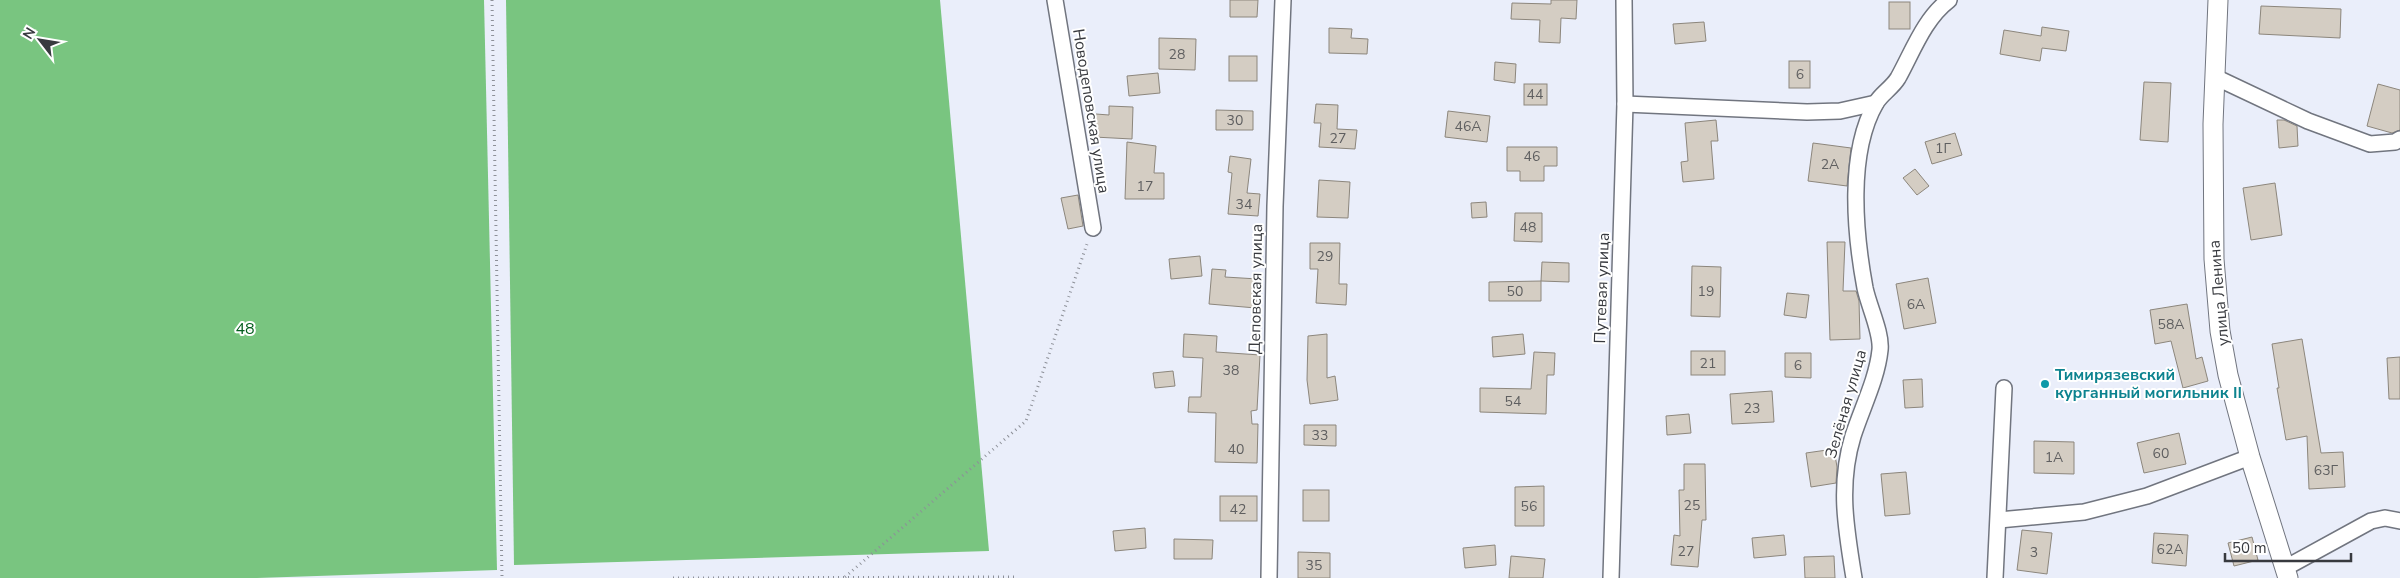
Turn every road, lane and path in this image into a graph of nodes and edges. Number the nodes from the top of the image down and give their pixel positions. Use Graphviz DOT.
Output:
graph roads {
  1 [pos="492,0"];
  2 [pos="1055,0"];
  3 [pos="1283,0"];
  4 [pos="1624,0"];
  5 [pos="1949,0"];
  6 [pos="2218,0"];
  7 [pos="2215,76"];
  8 [pos="1876,103"];
  9 [pos="1625,104"];
  10 [pos="2400,139"];
  11 [pos="1093,228"];
  12 [pos="2004,388"];
  13 [pos="2250,457"];
  14 [pos="1999,520"];
  15 [pos="2400,521"];
  16 [pos="2286,573"];
  17 [pos="1014,576"];
  18 [pos="845,577"];
  19 [pos="502,578"];
  20 [pos="673,578"];
  21 [pos="1269,578"];
  22 [pos="1611,578"];
  23 [pos="1854,578"];
  24 [pos="1995,578"];
  1 -- 19 [label="path"];
  2 -- 11 [label="street, Новодеповская улица"];
  3 -- 21 [label="street, Деповская улица"];
  4 -- 9 [label="street, Путевая улица"];
  5 -- 8 [label="street, Зелёная улица"];
  6 -- 7 [label="street, улица Ленина"];
  7 -- 10 [label="street"];
  7 -- 13 [label="street, улица Ленина"];
  8 -- 9 [label="street"];
  8 -- 23 [label="street, Зелёная улица"];
  9 -- 22 [label="street, Путевая улица"];
  11 -- 18 [label="path"];
  12 -- 14 [label="street"];
  13 -- 14 [label="street"];
  13 -- 16 [label="street, улица Ленина"];
  14 -- 24 [label="street"];
  15 -- 16 [label="street"];
  17 -- 18 [label="path"];
  18 -- 20 [label="path"];
}
